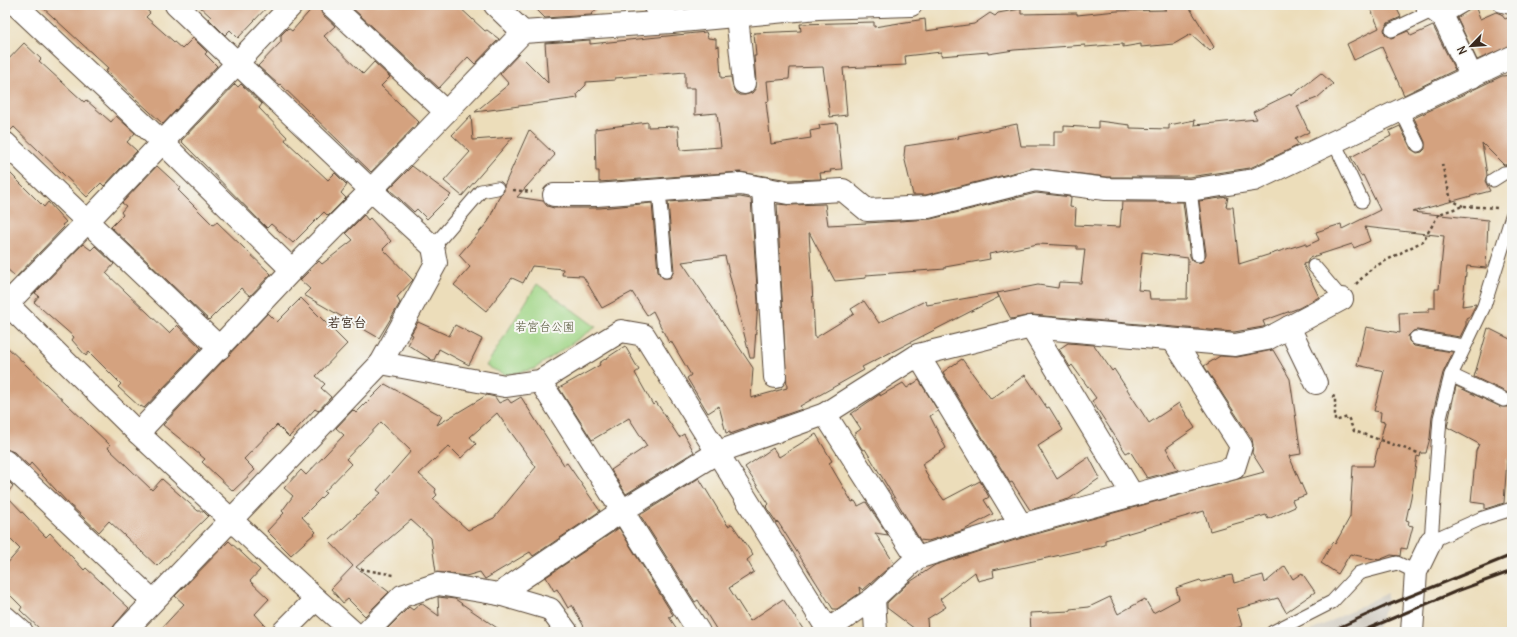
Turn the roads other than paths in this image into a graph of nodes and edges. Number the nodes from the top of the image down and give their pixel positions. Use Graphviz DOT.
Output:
graph roads {
  1 [pos="16,5"];
  2 [pos="176,5"];
  3 [pos="292,5"];
  4 [pos="331,5"];
  5 [pos="495,5"];
  6 [pos="654,5"];
  7 [pos="911,5"];
  8 [pos="1464,5"];
  9 [pos="1500,5"];
  10 [pos="816,7"];
  11 [pos="1512,8"];
  12 [pos="1435,11"];
  13 [pos="737,16"];
  14 [pos="672,22"];
  15 [pos="1392,30"];
  16 [pos="524,32"];
  17 [pos="1512,57"];
  18 [pos="237,63"];
  19 [pos="1472,76"];
  20 [pos="744,83"];
  21 [pos="1401,110"];
  22 [pos="446,112"];
  23 [pos="161,141"];
  24 [pos="1334,142"];
  25 [pos="5,143"];
  26 [pos="1418,145"];
  27 [pos="1512,172"];
  28 [pos="1493,180"];
  29 [pos="497,188"];
  30 [pos="763,188"];
  31 [pos="371,190"];
  32 [pos="659,190"];
  33 [pos="1190,190"];
  34 [pos="554,195"];
  35 [pos="1362,201"];
  36 [pos="1510,214"];
  37 [pos="88,221"];
  38 [pos="433,247"];
  39 [pos="1198,256"];
  40 [pos="1314,266"];
  41 [pos="292,270"];
  42 [pos="666,271"];
  43 [pos="1342,299"];
  44 [pos="6,304"];
  45 [pos="1289,327"];
  46 [pos="1030,328"];
  47 [pos="1416,338"];
  48 [pos="1173,340"];
  49 [pos="1464,346"];
  50 [pos="220,348"];
  51 [pos="918,355"];
  52 [pos="381,363"];
  53 [pos="1451,374"];
  54 [pos="775,377"];
  55 [pos="540,381"];
  56 [pos="1316,383"];
  57 [pos="1504,400"];
  58 [pos="825,414"];
  59 [pos="138,433"];
  60 [pos="718,452"];
  61 [pos="5,460"];
  62 [pos="1132,494"];
  63 [pos="1512,509"];
  64 [pos="622,511"];
  65 [pos="231,519"];
  66 [pos="1021,525"];
  67 [pos="1431,541"];
  68 [pos="917,558"];
  69 [pos="1416,572"];
  70 [pos="499,594"];
  71 [pos="874,598"];
  72 [pos="316,599"];
  73 [pos="153,601"];
  74 [pos="5,617"];
  75 [pos="827,631"];
  76 [pos="22,632"];
  77 [pos="124,632"];
  78 [pos="282,632"];
  79 [pos="353,632"];
  80 [pos="368,632"];
  81 [pos="566,632"];
  82 [pos="699,632"];
  83 [pos="876,632"];
  84 [pos="1273,632"];
  85 [pos="1412,632"];
  1 -- 23 [label="street"];
  2 -- 18 [label="street"];
  3 -- 18 [label="street"];
  4 -- 22 [label="street"];
  5 -- 16 [label="street"];
  6 -- 14 [label="street"];
  7 -- 10 [label="street"];
  8 -- 12 [label="lane"];
  9 -- 11 [label="lane"];
  10 -- 13 [label="street"];
  12 -- 15 [label="lane"];
  12 -- 19 [label="street"];
  13 -- 14 [label="street"];
  13 -- 20 [label="street"];
  14 -- 16 [label="street"];
  16 -- 22 [label="street"];
  17 -- 19 [label="street"];
  18 -- 23 [label="street"];
  18 -- 31 [label="street"];
  19 -- 21 [label="street"];
  21 -- 24 [label="street"];
  21 -- 26 [label="lane"];
  22 -- 31 [label="street"];
  23 -- 37 [label="street"];
  23 -- 41 [label="street"];
  24 -- 33 [label="street"];
  24 -- 35 [label="lane"];
  25 -- 37 [label="street"];
  27 -- 28 [label="lane"];
  29 -- 38 [label="lane"];
  30 -- 32 [label="street"];
  30 -- 33 [label="street"];
  30 -- 54 [label="street"];
  31 -- 38 [label="street"];
  31 -- 41 [label="street"];
  32 -- 34 [label="street"];
  32 -- 42 [label="lane"];
  33 -- 39 [label="lane"];
  36 -- 49 [label="lane"];
  37 -- 44 [label="street"];
  37 -- 50 [label="street"];
  38 -- 52 [label="street"];
  40 -- 43 [label="lane"];
  41 -- 50 [label="street"];
  43 -- 45 [label="street"];
  44 -- 59 [label="street"];
  45 -- 48 [label="street"];
  45 -- 56 [label="street"];
  46 -- 48 [label="street"];
  46 -- 51 [label="street"];
  46 -- 62 [label="street"];
  47 -- 49 [label="lane"];
  48 -- 62 [label="street"];
  49 -- 53 [label="lane"];
  50 -- 59 [label="street"];
  51 -- 58 [label="street"];
  51 -- 66 [label="street"];
  52 -- 55 [label="street"];
  52 -- 65 [label="street"];
  53 -- 57 [label="lane"];
  53 -- 67 [label="lane"];
  55 -- 60 [label="street"];
  55 -- 64 [label="street"];
  58 -- 60 [label="street"];
  58 -- 68 [label="street"];
  59 -- 65 [label="street"];
  60 -- 64 [label="street"];
  60 -- 75 [label="street"];
  61 -- 73 [label="street"];
  62 -- 66 [label="street"];
  63 -- 67 [label="lane"];
  64 -- 70 [label="street"];
  64 -- 82 [label="street"];
  65 -- 72 [label="street"];
  65 -- 73 [label="street"];
  66 -- 68 [label="street"];
  67 -- 69 [label="street"];
  68 -- 71 [label="street"];
  69 -- 84 [label="lane"];
  69 -- 85 [label="street"];
  70 -- 80 [label="street"];
  70 -- 81 [label="street"];
  71 -- 75 [label="street"];
  71 -- 83 [label="street"];
  72 -- 78 [label="street"];
  72 -- 79 [label="street"];
  73 -- 77 [label="street"];
  74 -- 76 [label="street"];
}
